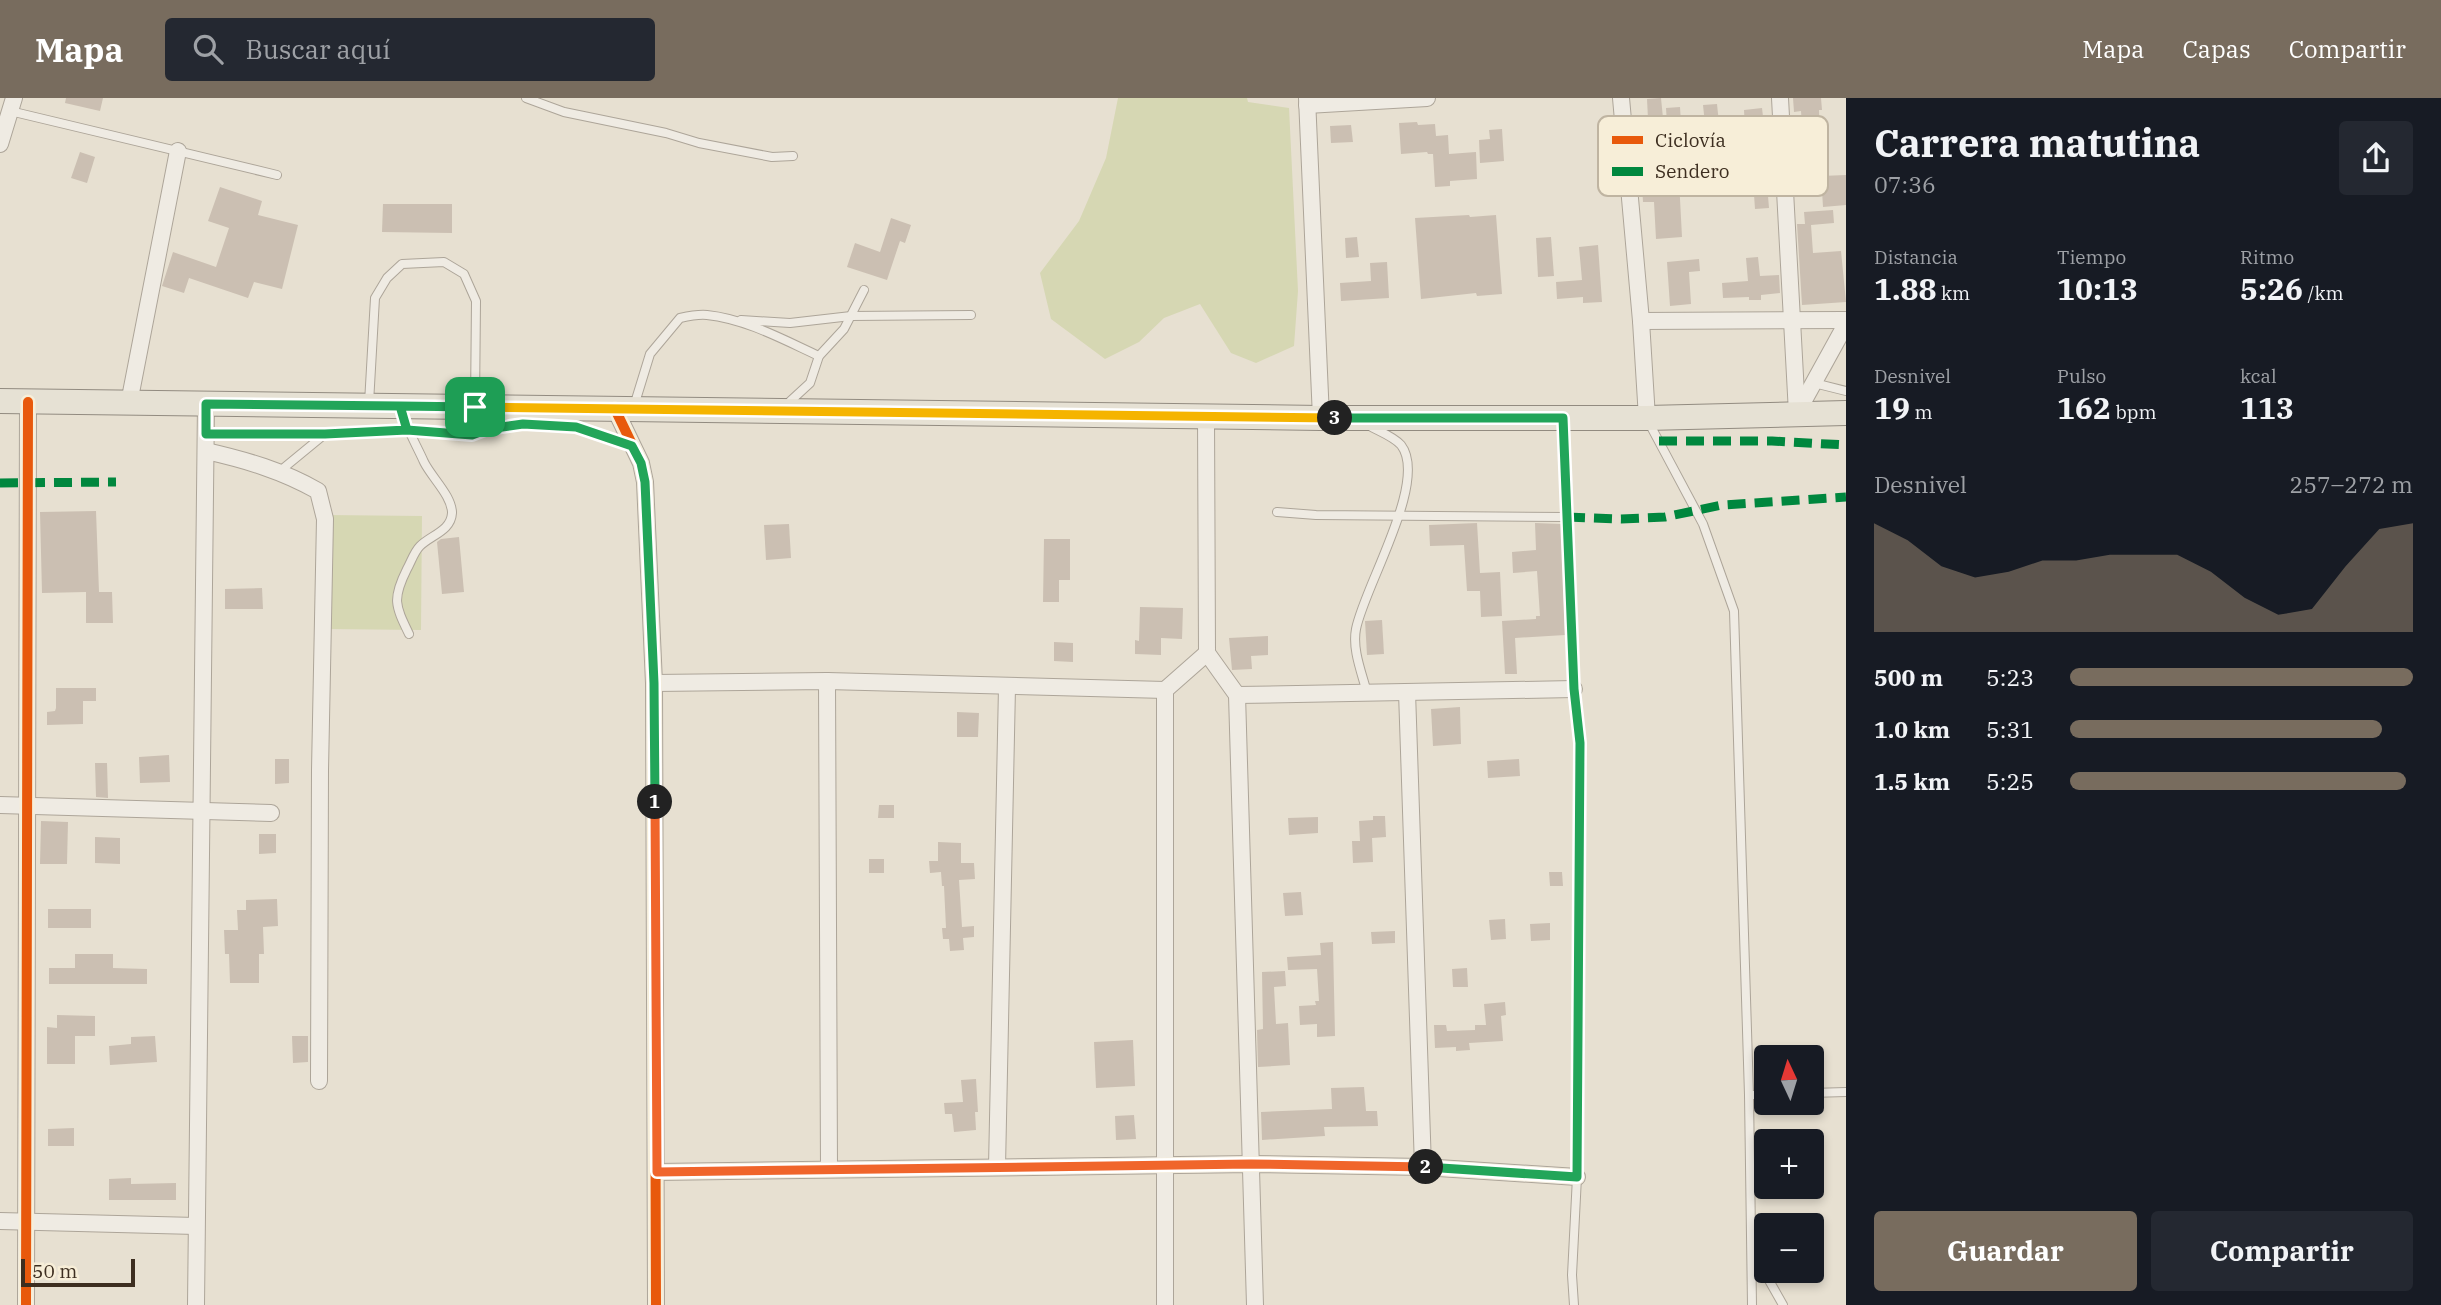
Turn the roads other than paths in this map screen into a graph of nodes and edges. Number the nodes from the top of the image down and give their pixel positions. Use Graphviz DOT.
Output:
graph roads {
  1 [pos="526,98"];
  2 [pos="1427,98"];
  3 [pos="1621,98"];
  4 [pos="1780,98"];
  5 [pos="1307,101"];
  6 [pos="12,104"];
  7 [pos="1623,116"];
  8 [pos="1781,116"];
  9 [pos="0,144"];
  10 [pos="178,151"];
  11 [pos="793,156"];
  12 [pos="277,176"];
  13 [pos="1630,196"];
  14 [pos="1785,196"];
  15 [pos="864,290"];
  16 [pos="971,315"];
  17 [pos="851,316"];
  18 [pos="731,320"];
  19 [pos="1791,320"];
  20 [pos="1641,321"];
  21 [pos="1846,322"];
  22 [pos="819,356"];
  23 [pos="1814,383"];
  24 [pos="1846,391"];
  25 [pos="0,401"];
  26 [pos="28,402"];
  27 [pos="129,403"];
  28 [pos="206,404"];
  29 [pos="369,405"];
  30 [pos="400,406"];
  31 [pos="475,407"];
  32 [pos="624,409"];
  33 [pos="780,411"];
  34 [pos="1797,413"];
  35 [pos="1846,413"];
  36 [pos="1206,416"];
  37 [pos="1321,418"];
  38 [pos="1357,418"];
  39 [pos="1563,418"];
  40 [pos="1647,418"];
  41 [pos="407,430"];
  42 [pos="206,434"];
  43 [pos="325,434"];
  44 [pos="632,446"];
  45 [pos="206,451"];
  46 [pos="280,471"];
  47 [pos="1276,512"];
  48 [pos="1398,517"];
  49 [pos="1567,517"];
  50 [pos="409,634"];
  51 [pos="1208,653"];
  52 [pos="827,681"];
  53 [pos="654,683"];
  54 [pos="1007,687"];
  55 [pos="1574,689"];
  56 [pos="1165,690"];
  57 [pos="1407,692"];
  58 [pos="1367,693"];
  59 [pos="1237,695"];
  60 [pos="0,805"];
  61 [pos="29,805"];
  62 [pos="202,811"];
  63 [pos="271,813"];
  64 [pos="319,1081"];
  65 [pos="1846,1092"];
  66 [pos="1824,1093"];
  67 [pos="1749,1095"];
  68 [pos="1754,1095"];
  69 [pos="1251,1164"];
  70 [pos="1166,1166"];
  71 [pos="997,1167"];
  72 [pos="1423,1167"];
  73 [pos="829,1169"];
  74 [pos="657,1172"];
  75 [pos="1577,1177"];
  76 [pos="0,1221"];
  77 [pos="27,1222"];
  78 [pos="196,1226"];
  79 [pos="1751,1249"];
  80 [pos="26,1305"];
  81 [pos="197,1305"];
  82 [pos="656,1305"];
  83 [pos="1165,1305"];
  84 [pos="1255,1305"];
  85 [pos="1574,1305"];
  86 [pos="1752,1305"];
  87 [pos="1783,1305"];
  1 -- 11 [label="lane"];
  2 -- 5 [label="street"];
  3 -- 7 [label="street"];
  4 -- 8 [label="street"];
  5 -- 37 [label="street"];
  6 -- 9 [label="street"];
  6 -- 10 [label="lane"];
  10 -- 12 [label="lane"];
  10 -- 27 [label="street"];
  13 -- 20 [label="street"];
  14 -- 19 [label="street"];
  15 -- 17 [label="lane"];
  16 -- 17 [label="lane"];
  17 -- 18 [label="lane"];
  17 -- 22 [label="lane"];
  18 -- 22 [label="lane"];
  18 -- 32 [label="lane"];
  19 -- 20 [label="street"];
  19 -- 21 [label="street"];
  19 -- 34 [label="street"];
  20 -- 40 [label="street"];
  21 -- 23 [label="street"];
  22 -- 33 [label="lane"];
  23 -- 24 [label="lane"];
  23 -- 34 [label="street"];
  25 -- 26 [label="main road"];
  26 -- 27 [label="main road"];
  26 -- 61 [label="street"];
  27 -- 28 [label="main road"];
  28 -- 29 [label="main road"];
  28 -- 42 [label="street"];
  29 -- 30 [label="main road"];
  29 -- 31 [label="lane"];
  30 -- 31 [label="main road"];
  30 -- 41 [label="lane"];
  31 -- 32 [label="main road"];
  32 -- 33 [label="main road"];
  32 -- 44 [label="street"];
  33 -- 36 [label="main road"];
  34 -- 35 [label="main road"];
  34 -- 40 [label="main road"];
  36 -- 37 [label="main road"];
  36 -- 51 [label="street"];
  37 -- 38 [label="main road"];
  38 -- 39 [label="main road"];
  38 -- 48 [label="lane"];
  39 -- 40 [label="main road"];
  39 -- 49 [label="lane"];
  40 -- 67 [label="lane"];
  41 -- 43 [label="lane"];
  41 -- 44 [label="lane"];
  41 -- 50 [label="lane"];
  42 -- 43 [label="lane"];
  42 -- 45 [label="street"];
  43 -- 46 [label="lane"];
  44 -- 53 [label="street"];
  45 -- 46 [label="street"];
  45 -- 62 [label="street"];
  46 -- 64 [label="street"];
  47 -- 48 [label="lane"];
  48 -- 49 [label="lane"];
  48 -- 58 [label="lane"];
  49 -- 55 [label="lane"];
  51 -- 56 [label="street"];
  51 -- 59 [label="street"];
  52 -- 53 [label="street"];
  52 -- 54 [label="street"];
  52 -- 73 [label="street"];
  53 -- 74 [label="street"];
  54 -- 56 [label="street"];
  54 -- 71 [label="street"];
  55 -- 57 [label="street"];
  55 -- 75 [label="lane"];
  56 -- 70 [label="street"];
  57 -- 58 [label="street"];
  57 -- 72 [label="street"];
  58 -- 59 [label="street"];
  59 -- 69 [label="street"];
  60 -- 61 [label="street"];
  61 -- 62 [label="street"];
  61 -- 77 [label="street"];
  62 -- 63 [label="street"];
  62 -- 78 [label="street"];
  65 -- 66 [label="lane"];
  67 -- 68 [label="lane"];
  67 -- 79 [label="lane"];
  69 -- 70 [label="street"];
  69 -- 72 [label="street"];
  69 -- 84 [label="street"];
  70 -- 71 [label="street"];
  70 -- 83 [label="street"];
  71 -- 73 [label="street"];
  72 -- 75 [label="street"];
  73 -- 74 [label="street"];
  74 -- 82 [label="street"];
  75 -- 85 [label="lane"];
  76 -- 77 [label="street"];
  77 -- 78 [label="street"];
  77 -- 80 [label="street"];
  78 -- 81 [label="street"];
  79 -- 86 [label="lane"];
  79 -- 87 [label="lane"];
}
